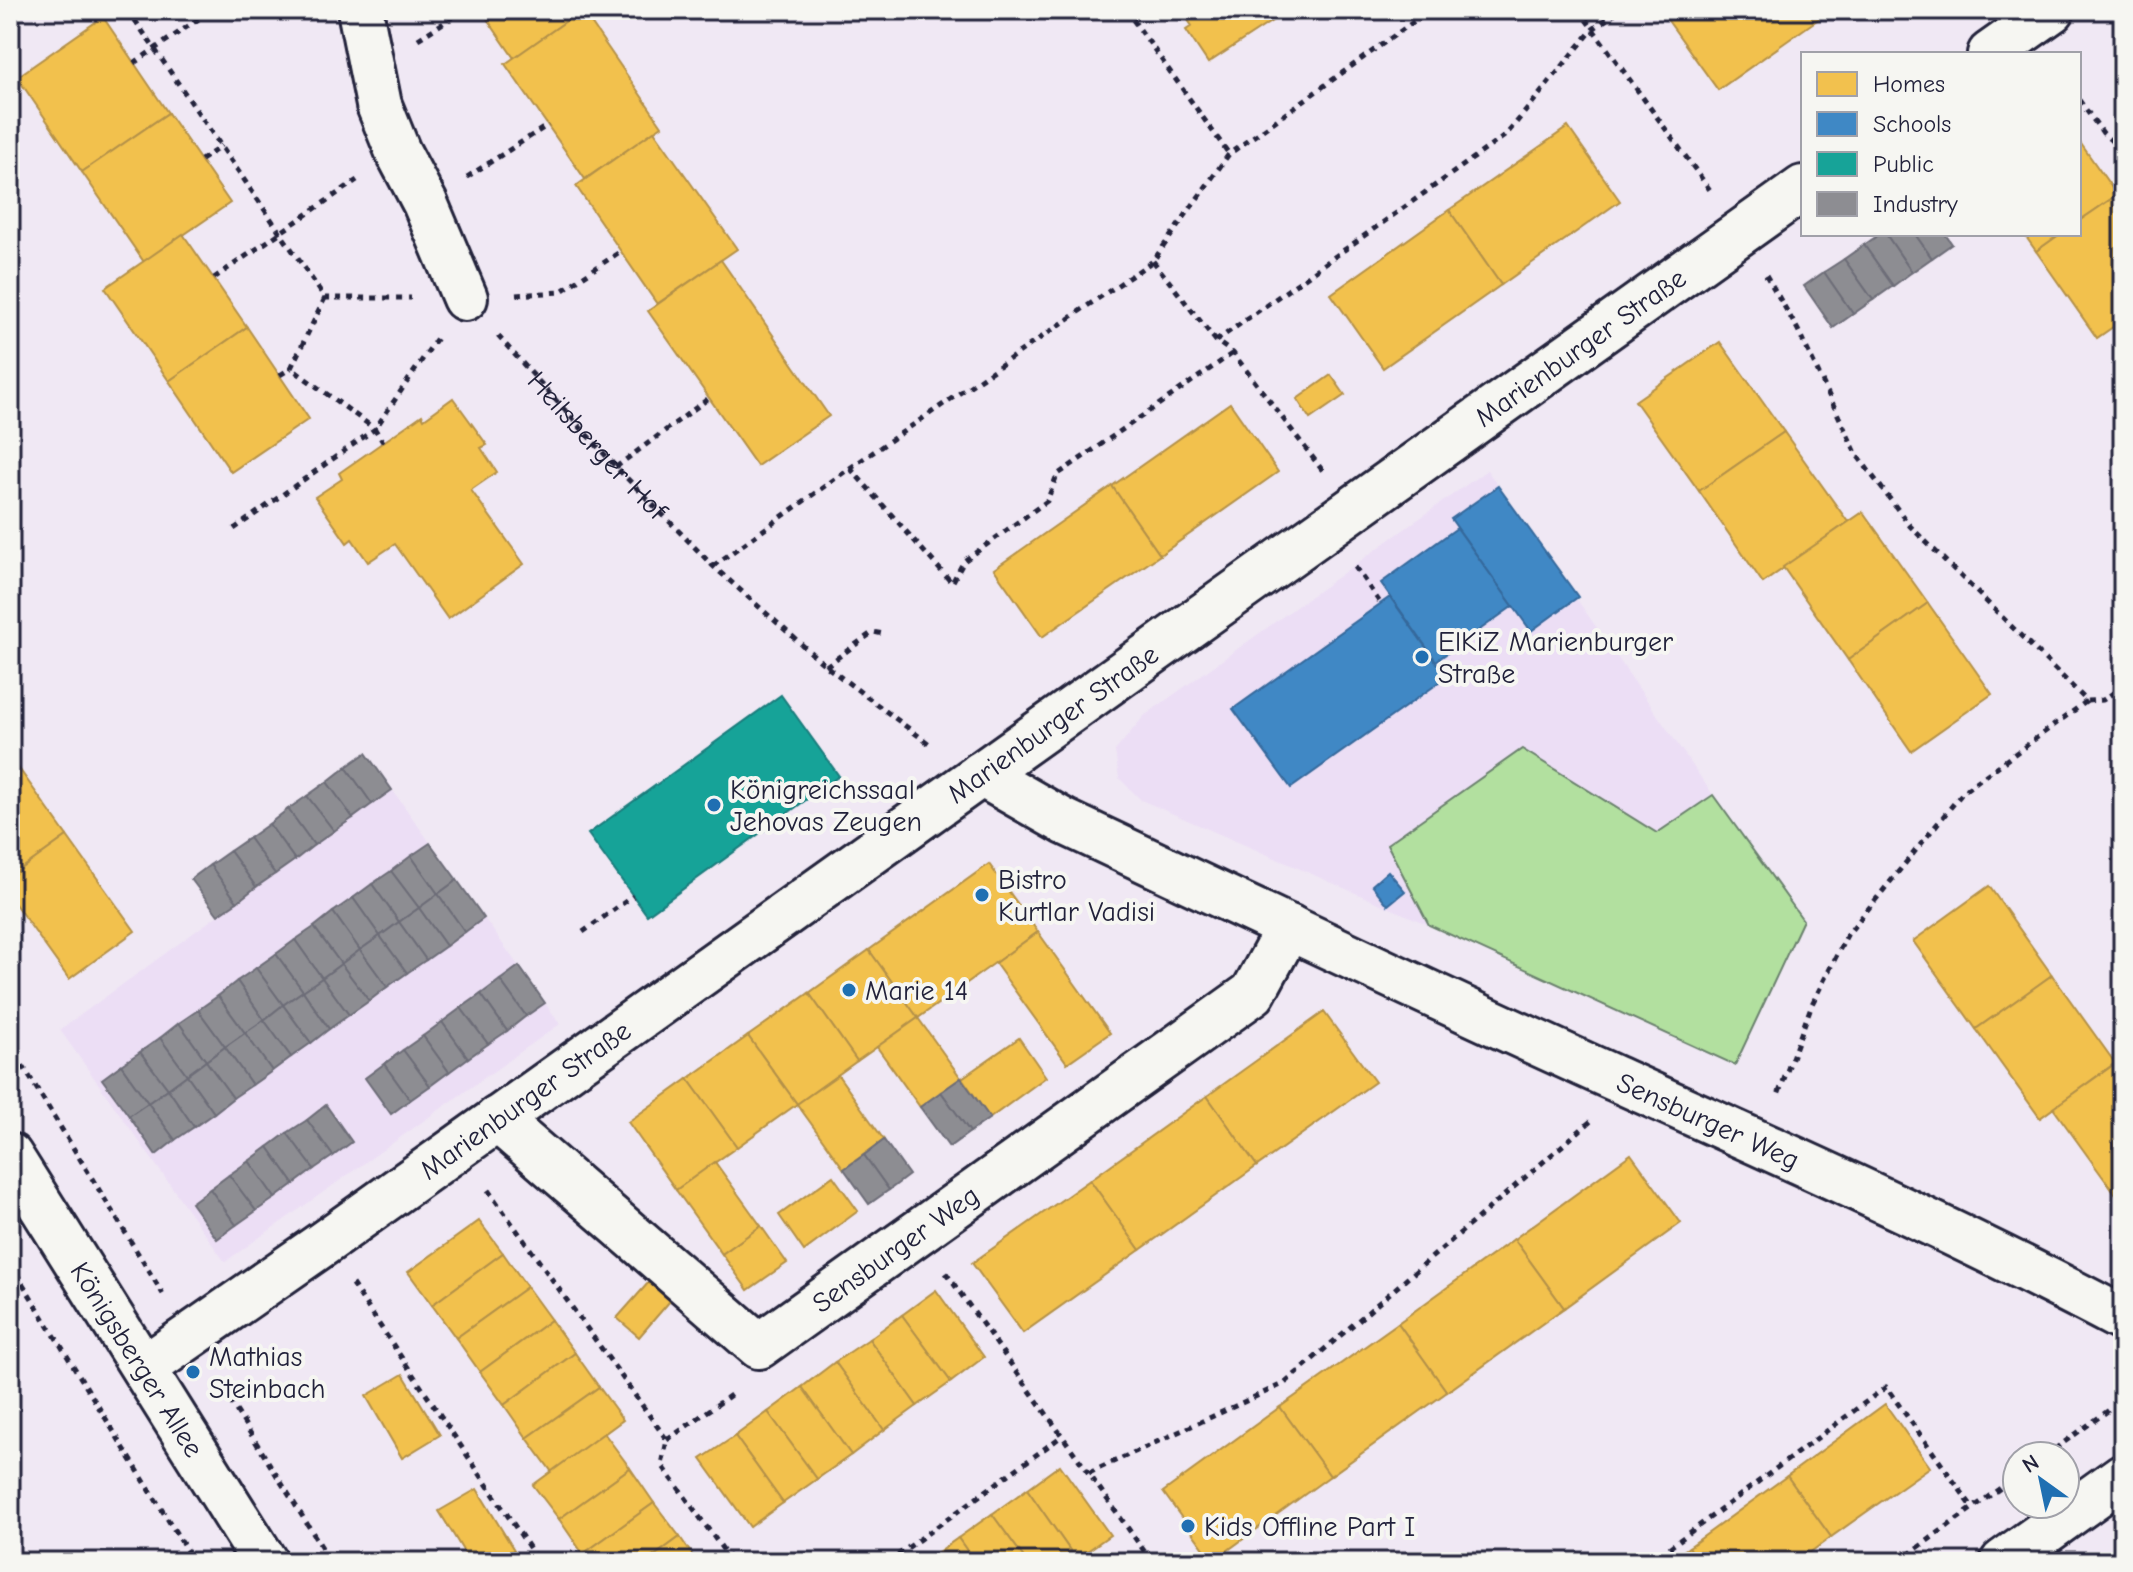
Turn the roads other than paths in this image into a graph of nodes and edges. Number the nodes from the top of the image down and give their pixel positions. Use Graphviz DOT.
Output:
graph roads {
  1 [pos="360,10"];
  2 [pos="2052,10"];
  3 [pos="1993,52"];
  4 [pos="1801,189"];
  5 [pos="465,298"];
  6 [pos="981,774"];
  7 [pos="1289,927"];
  8 [pos="497,1119"];
  9 [pos="10,1156"];
  10 [pos="2123,1319"];
  11 [pos="144,1368"];
  12 [pos="2123,1476"];
  13 [pos="265,1562"];
  14 [pos="2003,1562"];
  1 -- 5 [label="street"];
  2 -- 3 [label="street"];
  4 -- 6 [label="street, Marienburger Straße"];
  6 -- 7 [label="street, Sensburger Weg"];
  6 -- 8 [label="street, Marienburger Straße"];
  7 -- 8 [label="street, Sensburger Weg"];
  7 -- 10 [label="street, Sensburger Weg"];
  8 -- 11 [label="street, Marienburger Straße"];
  9 -- 11 [label="street, Königsberger Allee"];
  11 -- 13 [label="street, Königsberger Allee"];
  12 -- 14 [label="street"];
}
